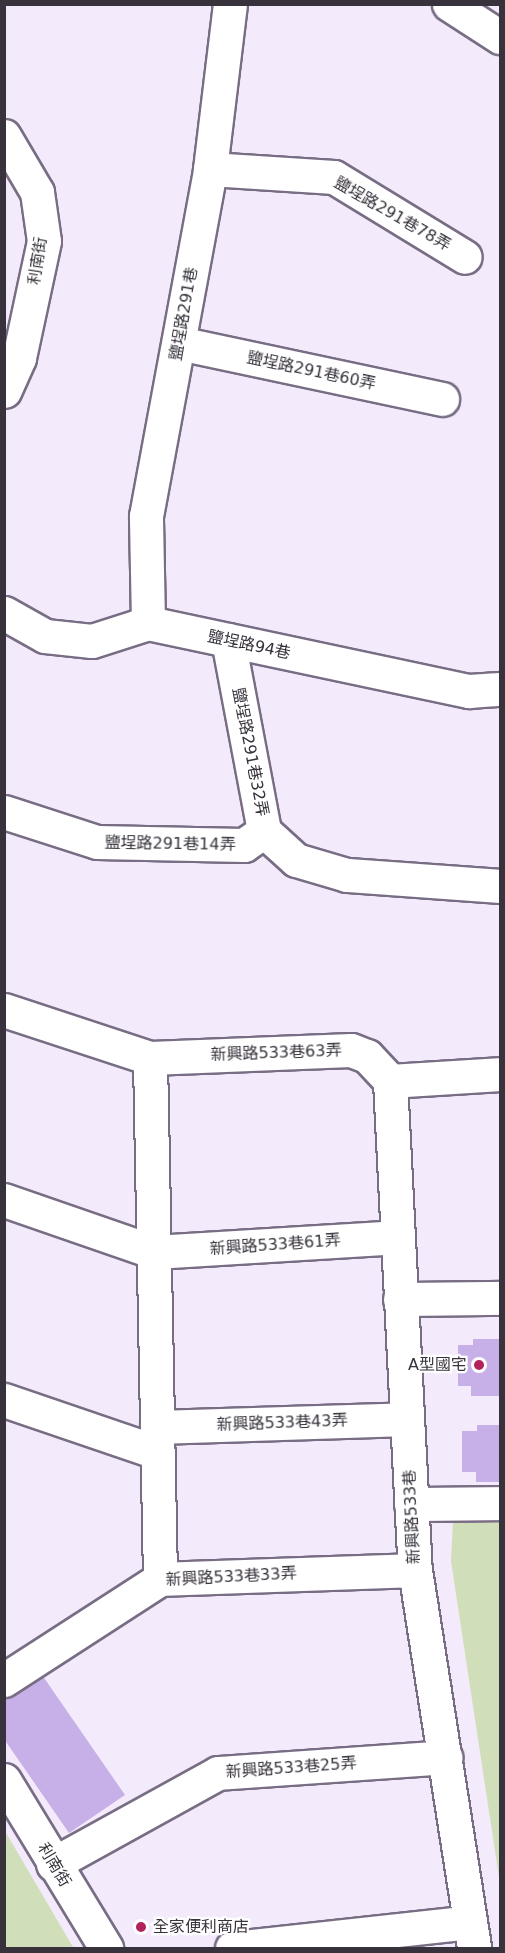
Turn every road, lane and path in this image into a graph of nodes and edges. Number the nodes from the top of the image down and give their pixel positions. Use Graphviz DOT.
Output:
graph roads {
  1 [pos="230,4"];
  2 [pos="449,4"];
  3 [pos="501,37"];
  4 [pos="4,136"];
  5 [pos="210,169"];
  6 [pos="465,257"];
  7 [pos="179,343"];
  8 [pos="12,351"];
  9 [pos="4,391"];
  10 [pos="442,399"];
  11 [pos="4,613"];
  12 [pos="148,623"];
  13 [pos="228,640"];
  14 [pos="501,689"];
  15 [pos="4,812"];
  16 [pos="264,831"];
  17 [pos="501,886"];
  18 [pos="4,1010"];
  19 [pos="150,1058"];
  20 [pos="501,1074"];
  21 [pos="390,1081"];
  22 [pos="4,1200"];
  23 [pos="396,1237"];
  24 [pos="154,1252"];
  25 [pos="501,1298"];
  26 [pos="400,1299"];
  27 [pos="4,1400"];
  28 [pos="407,1419"];
  29 [pos="157,1440"];
  30 [pos="501,1503"];
  31 [pos="411,1504"];
  32 [pos="415,1570"];
  33 [pos="160,1579"];
  34 [pos="4,1680"];
  35 [pos="446,1757"];
  36 [pos="4,1780"];
  37 [pos="53,1864"];
  38 [pos="472,1935"];
  39 [pos="106,1948"];
  40 [pos="232,1948"];
  1 -- 5 [label="street, 鹽埕路291巷"];
  2 -- 3 [label="street"];
  4 -- 8 [label="street, 利南街"];
  5 -- 6 [label="street, 鹽埕路291巷78弄"];
  5 -- 7 [label="street, 鹽埕路291巷"];
  7 -- 10 [label="street, 鹽埕路291巷60弄"];
  7 -- 12 [label="street, 鹽埕路291巷"];
  8 -- 9 [label="street, 利南街"];
  11 -- 12 [label="street, 鹽埕路94巷"];
  12 -- 13 [label="street, 鹽埕路94巷"];
  13 -- 14 [label="street, 鹽埕路94巷"];
  13 -- 16 [label="street, 鹽埕路291巷32弄"];
  15 -- 16 [label="street, 鹽埕路291巷14弄"];
  16 -- 17 [label="street, 鹽埕路291巷32弄"];
  18 -- 19 [label="street"];
  19 -- 21 [label="street, 新興路533巷63弄"];
  19 -- 24 [label="street"];
  20 -- 21 [label="street"];
  21 -- 23 [label="street, 新興路533巷"];
  22 -- 24 [label="street"];
  23 -- 24 [label="street, 新興路533巷61弄"];
  23 -- 26 [label="street, 新興路533巷"];
  24 -- 29 [label="street"];
  25 -- 26 [label="street"];
  26 -- 28 [label="street, 新興路533巷"];
  27 -- 29 [label="street, 新興路533巷43弄"];
  28 -- 29 [label="street, 新興路533巷43弄"];
  28 -- 31 [label="street, 新興路533巷"];
  29 -- 33 [label="street"];
  30 -- 31 [label="street"];
  31 -- 32 [label="street, 新興路533巷"];
  32 -- 33 [label="street, 新興路533巷33弄"];
  32 -- 35 [label="street, 新興路533巷"];
  33 -- 34 [label="street, 新興路533巷33弄"];
  35 -- 37 [label="street, 新興路533巷25弄"];
  35 -- 38 [label="street, 新興路533巷"];
  36 -- 37 [label="street, 利南街"];
  37 -- 39 [label="street, 利南街"];
  38 -- 40 [label="street"];
}
